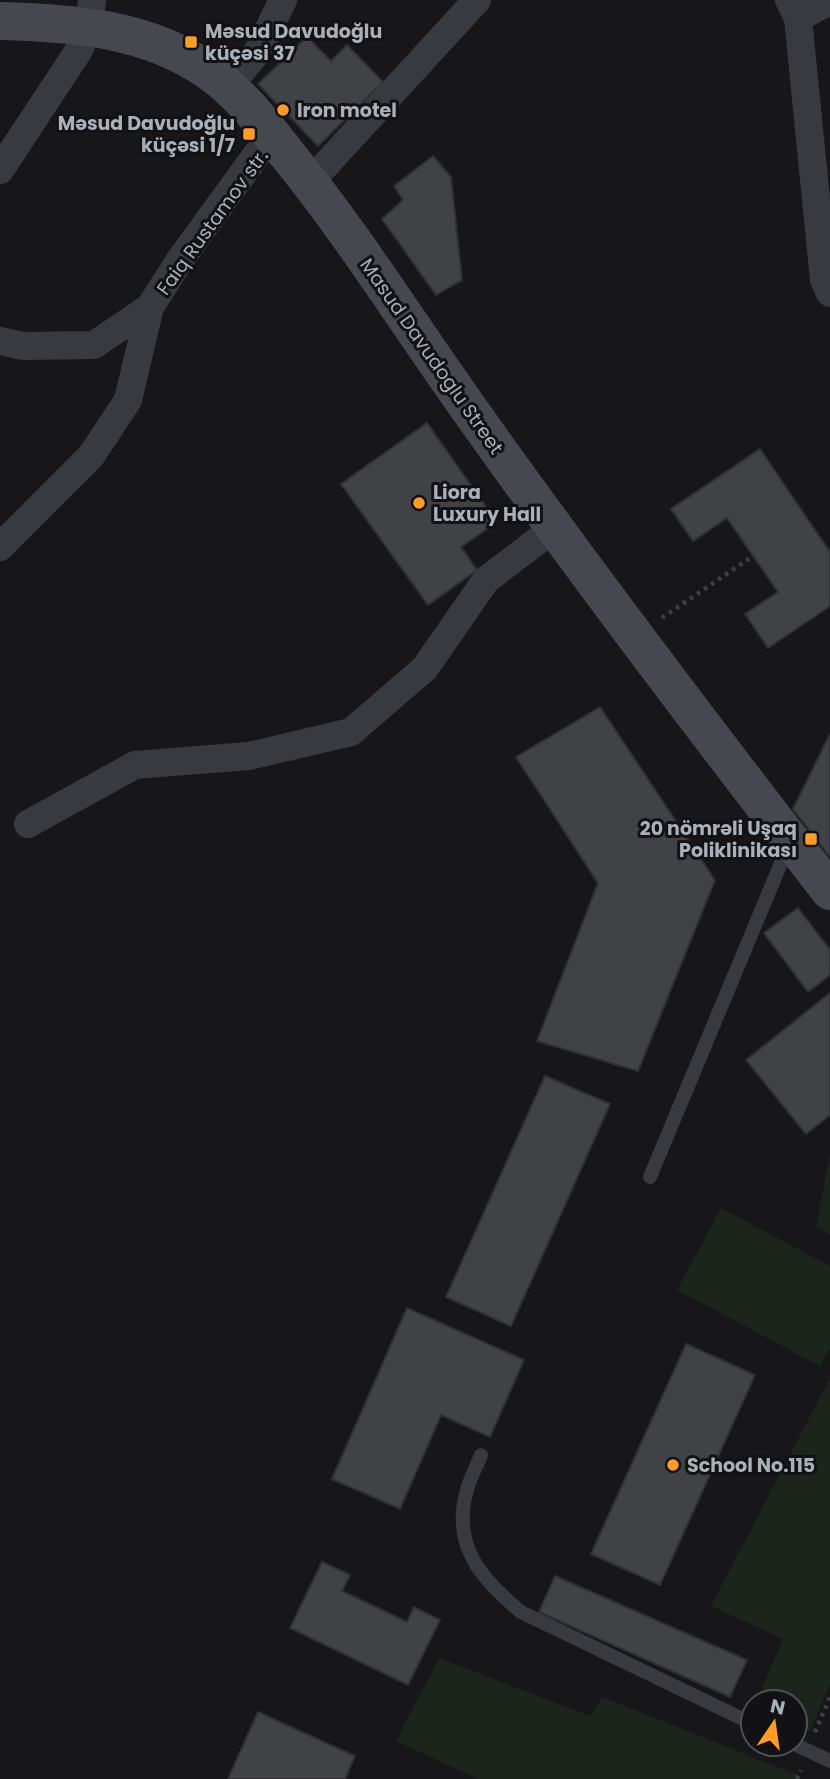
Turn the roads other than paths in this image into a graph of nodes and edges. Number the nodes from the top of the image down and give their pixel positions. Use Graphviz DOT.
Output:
graph roads {
  1 [pos="283,0"];
  2 [pos="477,0"];
  3 [pos="830,1"];
  4 [pos="793,9"];
  5 [pos="90,13"];
  6 [pos="0,21"];
  7 [pos="229,86"];
  8 [pos="275,139"];
  9 [pos="0,170"];
  10 [pos="310,181"];
  11 [pos="830,293"];
  12 [pos="150,307"];
  13 [pos="0,341"];
  14 [pos="553,529"];
  15 [pos="0,547"];
  16 [pos="28,824"];
  17 [pos="790,840"];
  18 [pos="830,891"];
  19 [pos="650,1177"];
  20 [pos="481,1455"];
  21 [pos="739,1717"];
  22 [pos="809,1752"];
  23 [pos="830,1762"];
  1 -- 7 [label="street"];
  2 -- 10 [label="street"];
  3 -- 4 [label="street"];
  4 -- 11 [label="street"];
  5 -- 6 [label="street, Masud Davudoglu Street"];
  5 -- 7 [label="street, Masud Davudoglu Street"];
  5 -- 9 [label="street"];
  7 -- 8 [label="street, Masud Davudoglu Street"];
  8 -- 10 [label="street, Masud Davudoglu Street"];
  8 -- 12 [label="street, Faiq Rustamov str."];
  10 -- 14 [label="street, Masud Davudoglu Street"];
  12 -- 13 [label="street, Faiq Rustamov str."];
  12 -- 15 [label="street, Faiq Rustamov str."];
  14 -- 16 [label="street"];
  14 -- 17 [label="street, Masud Davudoglu Street"];
  17 -- 18 [label="street, Masud Davudoglu Street"];
  17 -- 19 [label="lane"];
  20 -- 21 [label="lane"];
  22 -- 23 [label="lane"];
}
